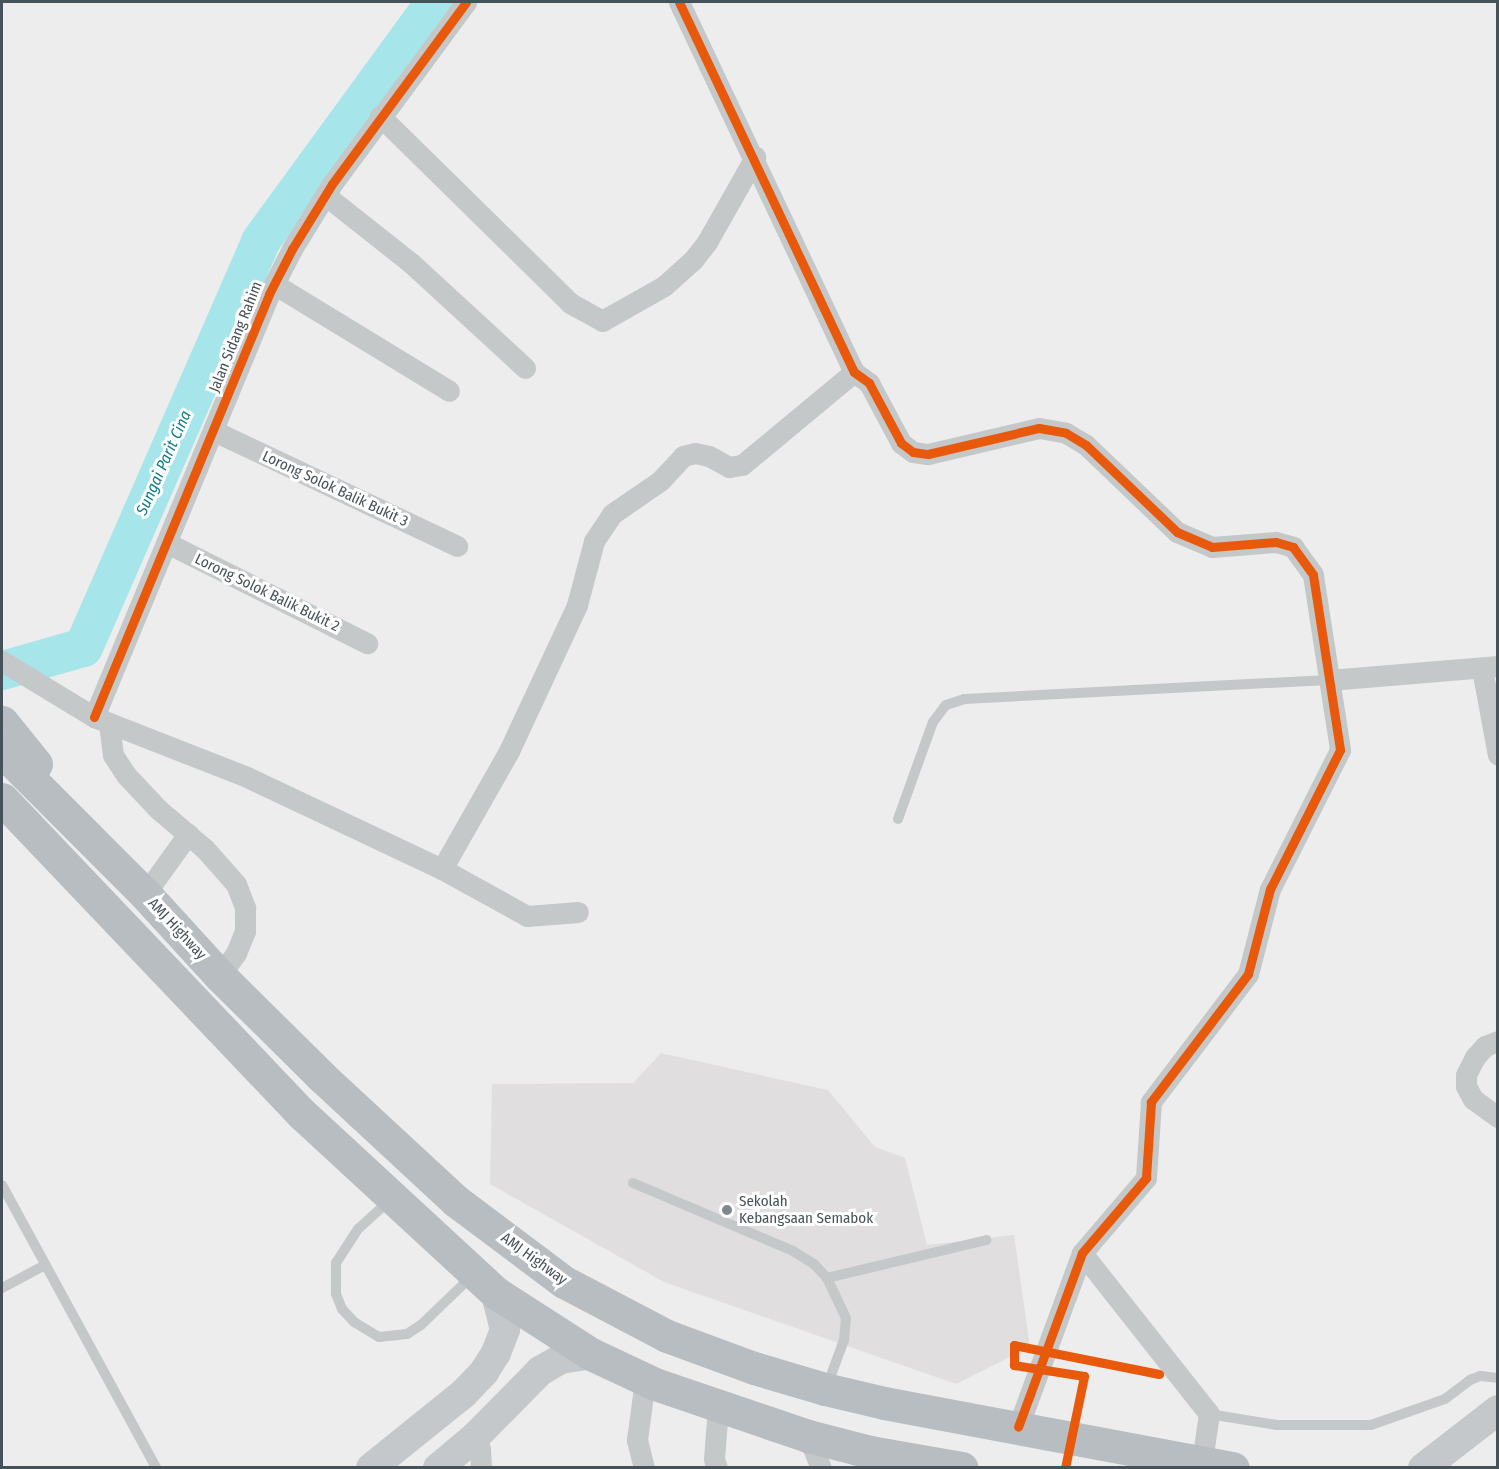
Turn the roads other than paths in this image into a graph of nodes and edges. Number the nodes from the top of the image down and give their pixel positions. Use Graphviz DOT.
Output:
graph roads {
  1 [pos="466,2"];
  2 [pos="679,2"];
  3 [pos="380,116"];
  4 [pos="755,158"];
  5 [pos="325,195"];
  6 [pos="274,285"];
  7 [pos="525,368"];
  8 [pos="854,372"];
  9 [pos="449,391"];
  10 [pos="214,431"];
  11 [pos="167,543"];
  12 [pos="457,546"];
  13 [pos="367,643"];
  14 [pos="2,661"];
  15 [pos="1490,667"];
  16 [pos="1329,680"];
  17 [pos="102,720"];
  18 [pos="2,722"];
  19 [pos="2,751"];
  20 [pos="1497,754"];
  21 [pos="2,799"];
  22 [pos="898,819"];
  23 [pos="2,824"];
  24 [pos="188,834"];
  25 [pos="442,869"];
  26 [pos="145,894"];
  27 [pos="578,912"];
  28 [pos="125,931"];
  29 [pos="220,976"];
  30 [pos="1497,1041"];
  31 [pos="1497,1117"];
  32 [pos="633,1183"];
  33 [pos="2,1185"];
  34 [pos="392,1198"];
  35 [pos="987,1240"];
  36 [pos="1082,1253"];
  37 [pos="45,1265"];
  38 [pos="827,1278"];
  39 [pos="485,1283"];
  40 [pos="2,1288"];
  41 [pos="591,1354"];
  42 [pos="1497,1378"];
  43 [pos="645,1380"];
  44 [pos="825,1389"];
  45 [pos="718,1407"];
  46 [pos="1497,1410"];
  47 [pos="1209,1414"];
  48 [pos="1018,1427"];
  49 [pos="808,1436"];
  50 [pos="475,1437"];
  51 [pos="1217,1464"];
  52 [pos="156,1467"];
  53 [pos="371,1467"];
  54 [pos="438,1467"];
  55 [pos="481,1467"];
  56 [pos="644,1467"];
  57 [pos="717,1467"];
  58 [pos="821,1467"];
  59 [pos="962,1467"];
  60 [pos="1423,1467"];
  1 -- 3 [label="street, Jalan Sidang Rahim"];
  2 -- 4 [label="street"];
  3 -- 4 [label="street"];
  3 -- 5 [label="street, Jalan Sidang Rahim"];
  4 -- 8 [label="street"];
  5 -- 6 [label="street, Jalan Sidang Rahim"];
  5 -- 7 [label="street"];
  6 -- 9 [label="street"];
  6 -- 10 [label="street, Jalan Sidang Rahim"];
  8 -- 16 [label="street"];
  8 -- 25 [label="street"];
  10 -- 11 [label="street, Jalan Sidang Rahim"];
  10 -- 12 [label="street, Lorong Solok Balik Bukit 3"];
  11 -- 13 [label="street, Lorong Solok Balik Bukit 2"];
  11 -- 17 [label="street, Jalan Sidang Rahim"];
  14 -- 17 [label="street"];
  15 -- 16 [label="street"];
  15 -- 20 [label="street"];
  16 -- 22 [label="lane"];
  16 -- 36 [label="street"];
  17 -- 24 [label="street"];
  17 -- 25 [label="street"];
  18 -- 26 [label="highway"];
  19 -- 26 [label="highway, AMJ Highway"];
  21 -- 28 [label="highway"];
  23 -- 28 [label="highway"];
  24 -- 26 [label="street"];
  24 -- 29 [label="street"];
  25 -- 27 [label="street"];
  26 -- 29 [label="highway, AMJ Highway"];
  28 -- 34 [label="highway"];
  29 -- 44 [label="highway, AMJ Highway"];
  30 -- 31 [label="street"];
  32 -- 38 [label="lane"];
  33 -- 37 [label="lane"];
  34 -- 39 [label="highway"];
  34 -- 39 [label="lane"];
  35 -- 38 [label="lane"];
  36 -- 47 [label="street"];
  36 -- 48 [label="street"];
  37 -- 40 [label="lane"];
  37 -- 52 [label="lane"];
  38 -- 44 [label="lane"];
  39 -- 41 [label="highway"];
  39 -- 53 [label="street"];
  41 -- 43 [label="highway"];
  41 -- 50 [label="street"];
  42 -- 47 [label="lane"];
  43 -- 45 [label="highway"];
  43 -- 56 [label="street"];
  44 -- 48 [label="highway, AMJ Highway"];
  45 -- 49 [label="highway"];
  45 -- 57 [label="street"];
  46 -- 60 [label="street"];
  47 -- 51 [label="street"];
  48 -- 51 [label="highway, AMJ Highway"];
  49 -- 58 [label="street"];
  49 -- 59 [label="highway"];
  50 -- 54 [label="street"];
  50 -- 55 [label="street"];
}
